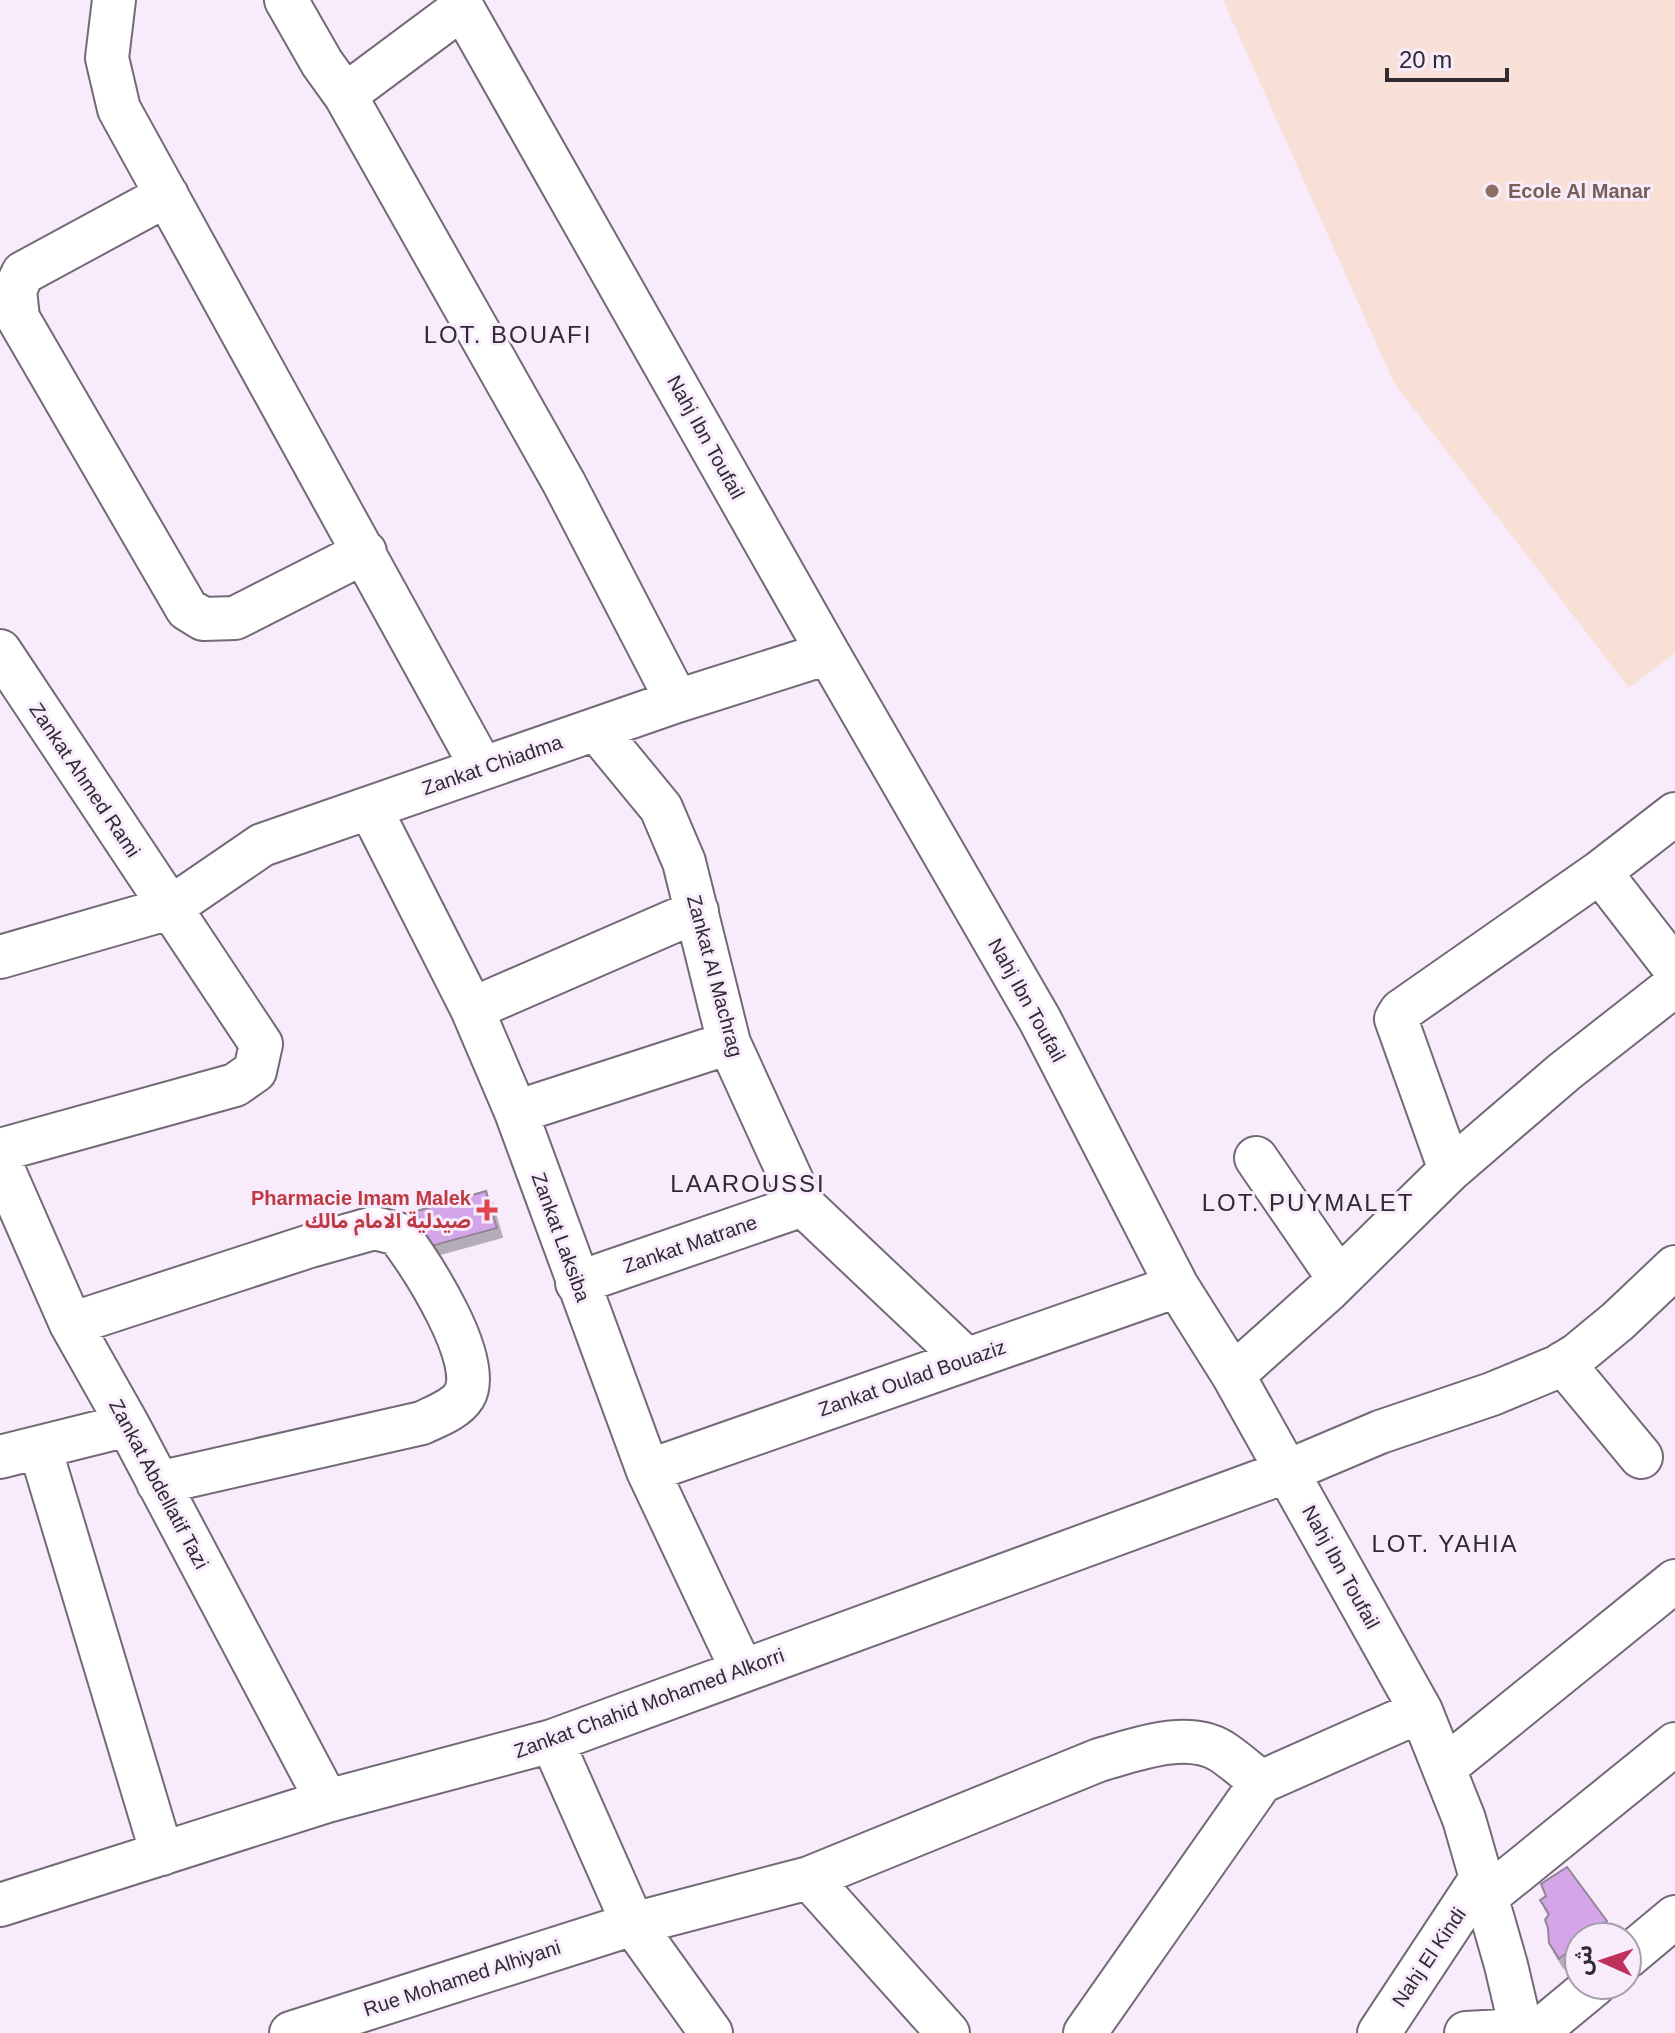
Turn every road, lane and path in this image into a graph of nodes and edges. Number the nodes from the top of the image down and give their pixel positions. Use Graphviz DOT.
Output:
graph roads {
  1 [pos="114,0"];
  2 [pos="286,0"];
  3 [pos="460,4"];
  4 [pos="345,95"];
  5 [pos="167,195"];
  6 [pos="365,552"];
  7 [pos="0,651"];
  8 [pos="828,653"];
  9 [pos="677,701"];
  10 [pos="596,729"];
  11 [pos="482,768"];
  12 [pos="370,808"];
  13 [pos="1675,814"];
  14 [pos="1600,872"];
  15 [pos="170,908"];
  16 [pos="697,911"];
  17 [pos="0,957"];
  18 [pos="1675,969"];
  19 [pos="1675,985"];
  20 [pos="472,1009"];
  21 [pos="729,1043"];
  22 [pos="516,1112"];
  23 [pos="0,1150"];
  24 [pos="1256,1158"];
  25 [pos="0,1162"];
  26 [pos="1450,1170"];
  27 [pos="803,1205"];
  28 [pos="1675,1267"];
  29 [pos="1339,1279"];
  30 [pos="577,1283"];
  31 [pos="1177,1286"];
  32 [pos="71,1324"];
  33 [pos="966,1359"];
  34 [pos="1563,1363"];
  35 [pos="1233,1375"];
  36 [pos="128,1425"];
  37 [pos="20,1453"];
  38 [pos="1641,1457"];
  39 [pos="648,1471"];
  40 [pos="1288,1471"];
  41 [pos="158,1483"];
  42 [pos="1675,1581"];
  43 [pos="742,1670"];
  44 [pos="1421,1711"];
  45 [pos="552,1741"];
  46 [pos="1675,1744"];
  47 [pos="1444,1768"];
  48 [pos="1261,1782"];
  49 [pos="327,1801"];
  50 [pos="162,1854"];
  51 [pos="809,1878"];
  52 [pos="1482,1889"];
  53 [pos="0,1905"];
  54 [pos="1675,1917"];
  55 [pos="633,1924"];
  56 [pos="1643,1944"];
  57 [pos="1571,2001"];
  58 [pos="1527,2032"];
  59 [pos="291,2033"];
  60 [pos="711,2033"];
  61 [pos="948,2033"];
  62 [pos="1085,2033"];
  63 [pos="1379,2033"];
  64 [pos="1466,2033"];
  1 -- 5 [label="street"];
  2 -- 4 [label="street"];
  3 -- 4 [label="street"];
  3 -- 8 [label="street, Nahj Ibn Toufail"];
  4 -- 9 [label="street"];
  5 -- 6 [label="street"];
  5 -- 6 [label="street"];
  6 -- 11 [label="street"];
  7 -- 15 [label="street, Zankat Ahmed Rami"];
  8 -- 9 [label="street, Zankat Chiadma"];
  8 -- 31 [label="street, Nahj Ibn Toufail"];
  9 -- 10 [label="street, Zankat Chiadma"];
  10 -- 11 [label="street, Zankat Chiadma"];
  10 -- 16 [label="street, Zankat Al Machrag"];
  11 -- 12 [label="street, Zankat Chiadma"];
  12 -- 15 [label="street, Zankat Chiadma"];
  12 -- 20 [label="street, Zankat Laksiba"];
  13 -- 14 [label="street"];
  14 -- 18 [label="street"];
  14 -- 26 [label="street"];
  15 -- 17 [label="street, Zankat Chiadma"];
  15 -- 23 [label="street, Zankat Ahmed Rami"];
  16 -- 20 [label="street"];
  16 -- 21 [label="street, Zankat Al Machrag"];
  19 -- 26 [label="street"];
  20 -- 22 [label="street, Zankat Laksiba"];
  21 -- 22 [label="street"];
  21 -- 27 [label="street, Zankat Al Machrag"];
  22 -- 30 [label="street, Zankat Laksiba"];
  24 -- 29 [label="street"];
  25 -- 32 [label="street, Zankat Abdellatif Tazi"];
  26 -- 29 [label="street"];
  27 -- 30 [label="street, Zankat Matrane"];
  27 -- 33 [label="street, Zankat Al Machrag"];
  28 -- 34 [label="street, Zankat Chahid Mohamed Alkorri"];
  29 -- 35 [label="street"];
  30 -- 39 [label="street, Zankat Laksiba"];
  31 -- 33 [label="street, Zankat Oulad Bouaziz"];
  31 -- 35 [label="street, Nahj Ibn Toufail"];
  32 -- 36 [label="street, Zankat Abdellatif Tazi"];
  32 -- 41 [label="street"];
  33 -- 39 [label="street, Zankat Oulad Bouaziz"];
  34 -- 38 [label="street"];
  34 -- 40 [label="street, Zankat Chahid Mohamed Alkorri"];
  35 -- 40 [label="street, Nahj Ibn Toufail"];
  36 -- 37 [label="street"];
  36 -- 41 [label="street, Zankat Abdellatif Tazi"];
  37 -- 50 [label="street"];
  39 -- 43 [label="street, Zankat Laksiba"];
  40 -- 43 [label="street, Zankat Chahid Mohamed Alkorri"];
  40 -- 44 [label="street, Nahj Ibn Toufail"];
  41 -- 49 [label="street, Zankat Abdellatif Tazi"];
  42 -- 47 [label="street"];
  43 -- 45 [label="street, Zankat Chahid Mohamed Alkorri"];
  44 -- 47 [label="street, Nahj Ibn Toufail"];
  44 -- 48 [label="street"];
  45 -- 49 [label="street, Zankat Chahid Mohamed Alkorri"];
  45 -- 55 [label="street"];
  46 -- 52 [label="street, Nahj El Kindi"];
  47 -- 52 [label="street, Nahj Ibn Toufail"];
  48 -- 51 [label="street, Rue Mohamed Alhiyani"];
  48 -- 62 [label="street"];
  49 -- 50 [label="street, Zankat Chahid Mohamed Alkorri"];
  50 -- 53 [label="street, Zankat Chahid Mohamed Alkorri"];
  51 -- 55 [label="street, Rue Mohamed Alhiyani"];
  51 -- 61 [label="street"];
  52 -- 58 [label="street, Nahj Ibn Toufail"];
  52 -- 63 [label="street, Nahj El Kindi"];
  54 -- 56 [label="street"];
  55 -- 59 [label="street, Rue Mohamed Alhiyani"];
  55 -- 60 [label="street"];
  57 -- 58 [label="street"];
  58 -- 64 [label="street"];
}
